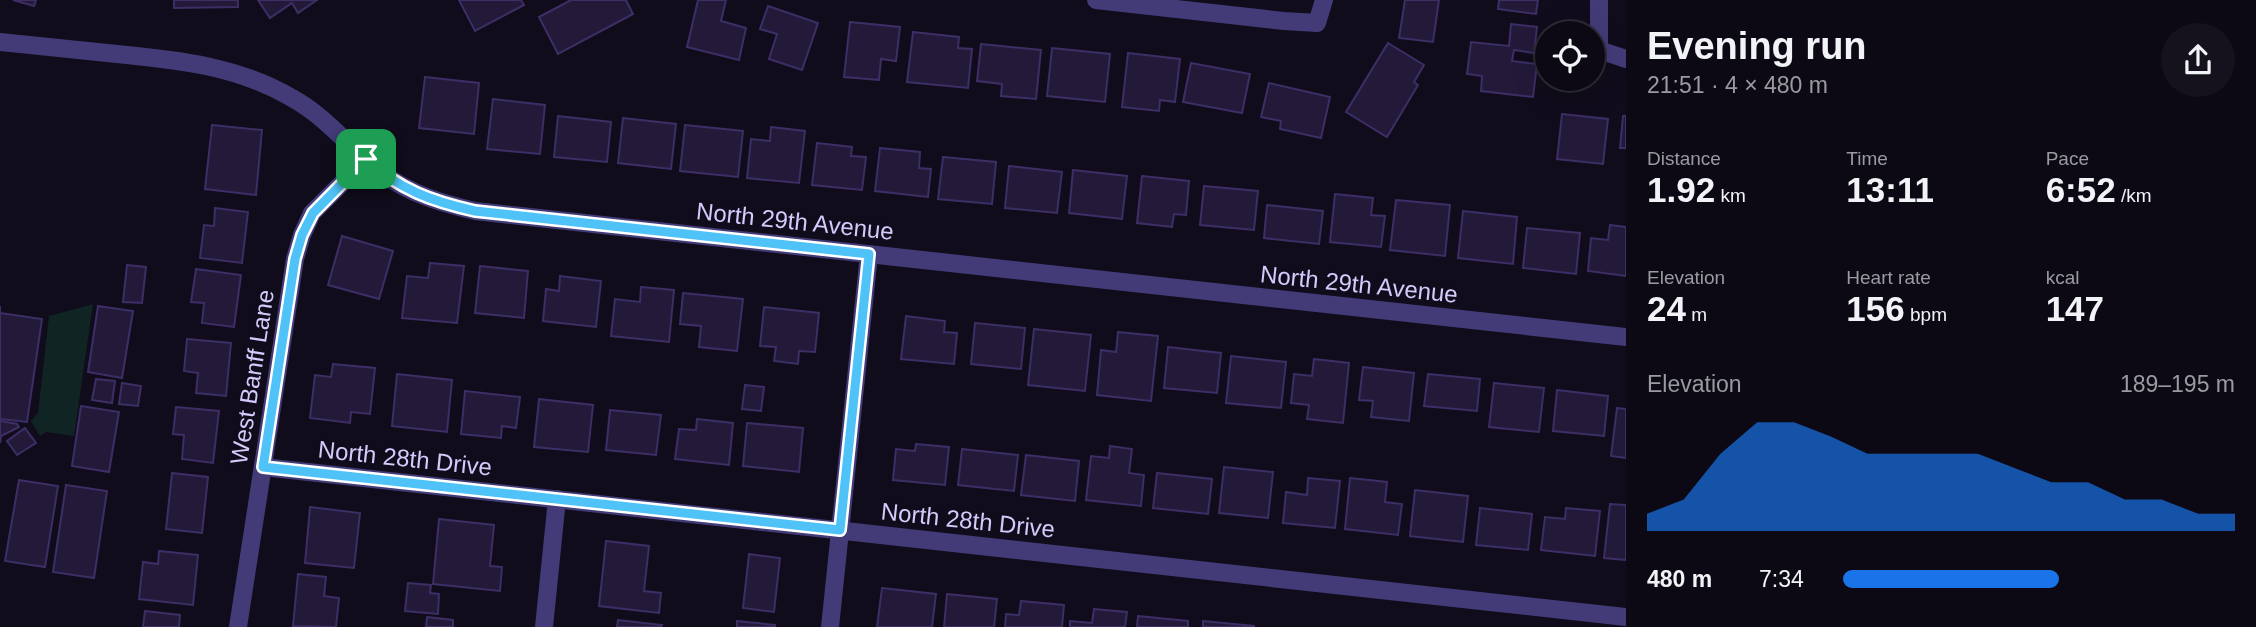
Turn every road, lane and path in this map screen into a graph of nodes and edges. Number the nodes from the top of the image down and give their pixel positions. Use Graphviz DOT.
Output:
graph roads {
  1 [pos="1096,0"];
  2 [pos="1324,0"];
  3 [pos="1599,0"];
  4 [pos="0,42"];
  5 [pos="1626,59"];
  6 [pos="366,159"];
  7 [pos="869,254"];
  8 [pos="1626,337"];
  9 [pos="263,467"];
  10 [pos="557,499"];
  11 [pos="840,530"];
  12 [pos="1626,617"];
  13 [pos="239,627"];
  14 [pos="544,627"];
  15 [pos="830,627"];
  1 -- 2 [label="street"];
  3 -- 5 [label="street"];
  4 -- 6 [label="street, North 29th Avenue"];
  6 -- 7 [label="street, North 29th Avenue"];
  6 -- 9 [label="street, West Banff Lane"];
  7 -- 8 [label="street, North 29th Avenue"];
  7 -- 11 [label="street"];
  9 -- 10 [label="street, North 28th Drive"];
  9 -- 13 [label="street, West Banff Lane"];
  10 -- 11 [label="street, North 28th Drive"];
  10 -- 14 [label="street"];
  11 -- 12 [label="street, North 28th Drive"];
  11 -- 15 [label="street"];
}
